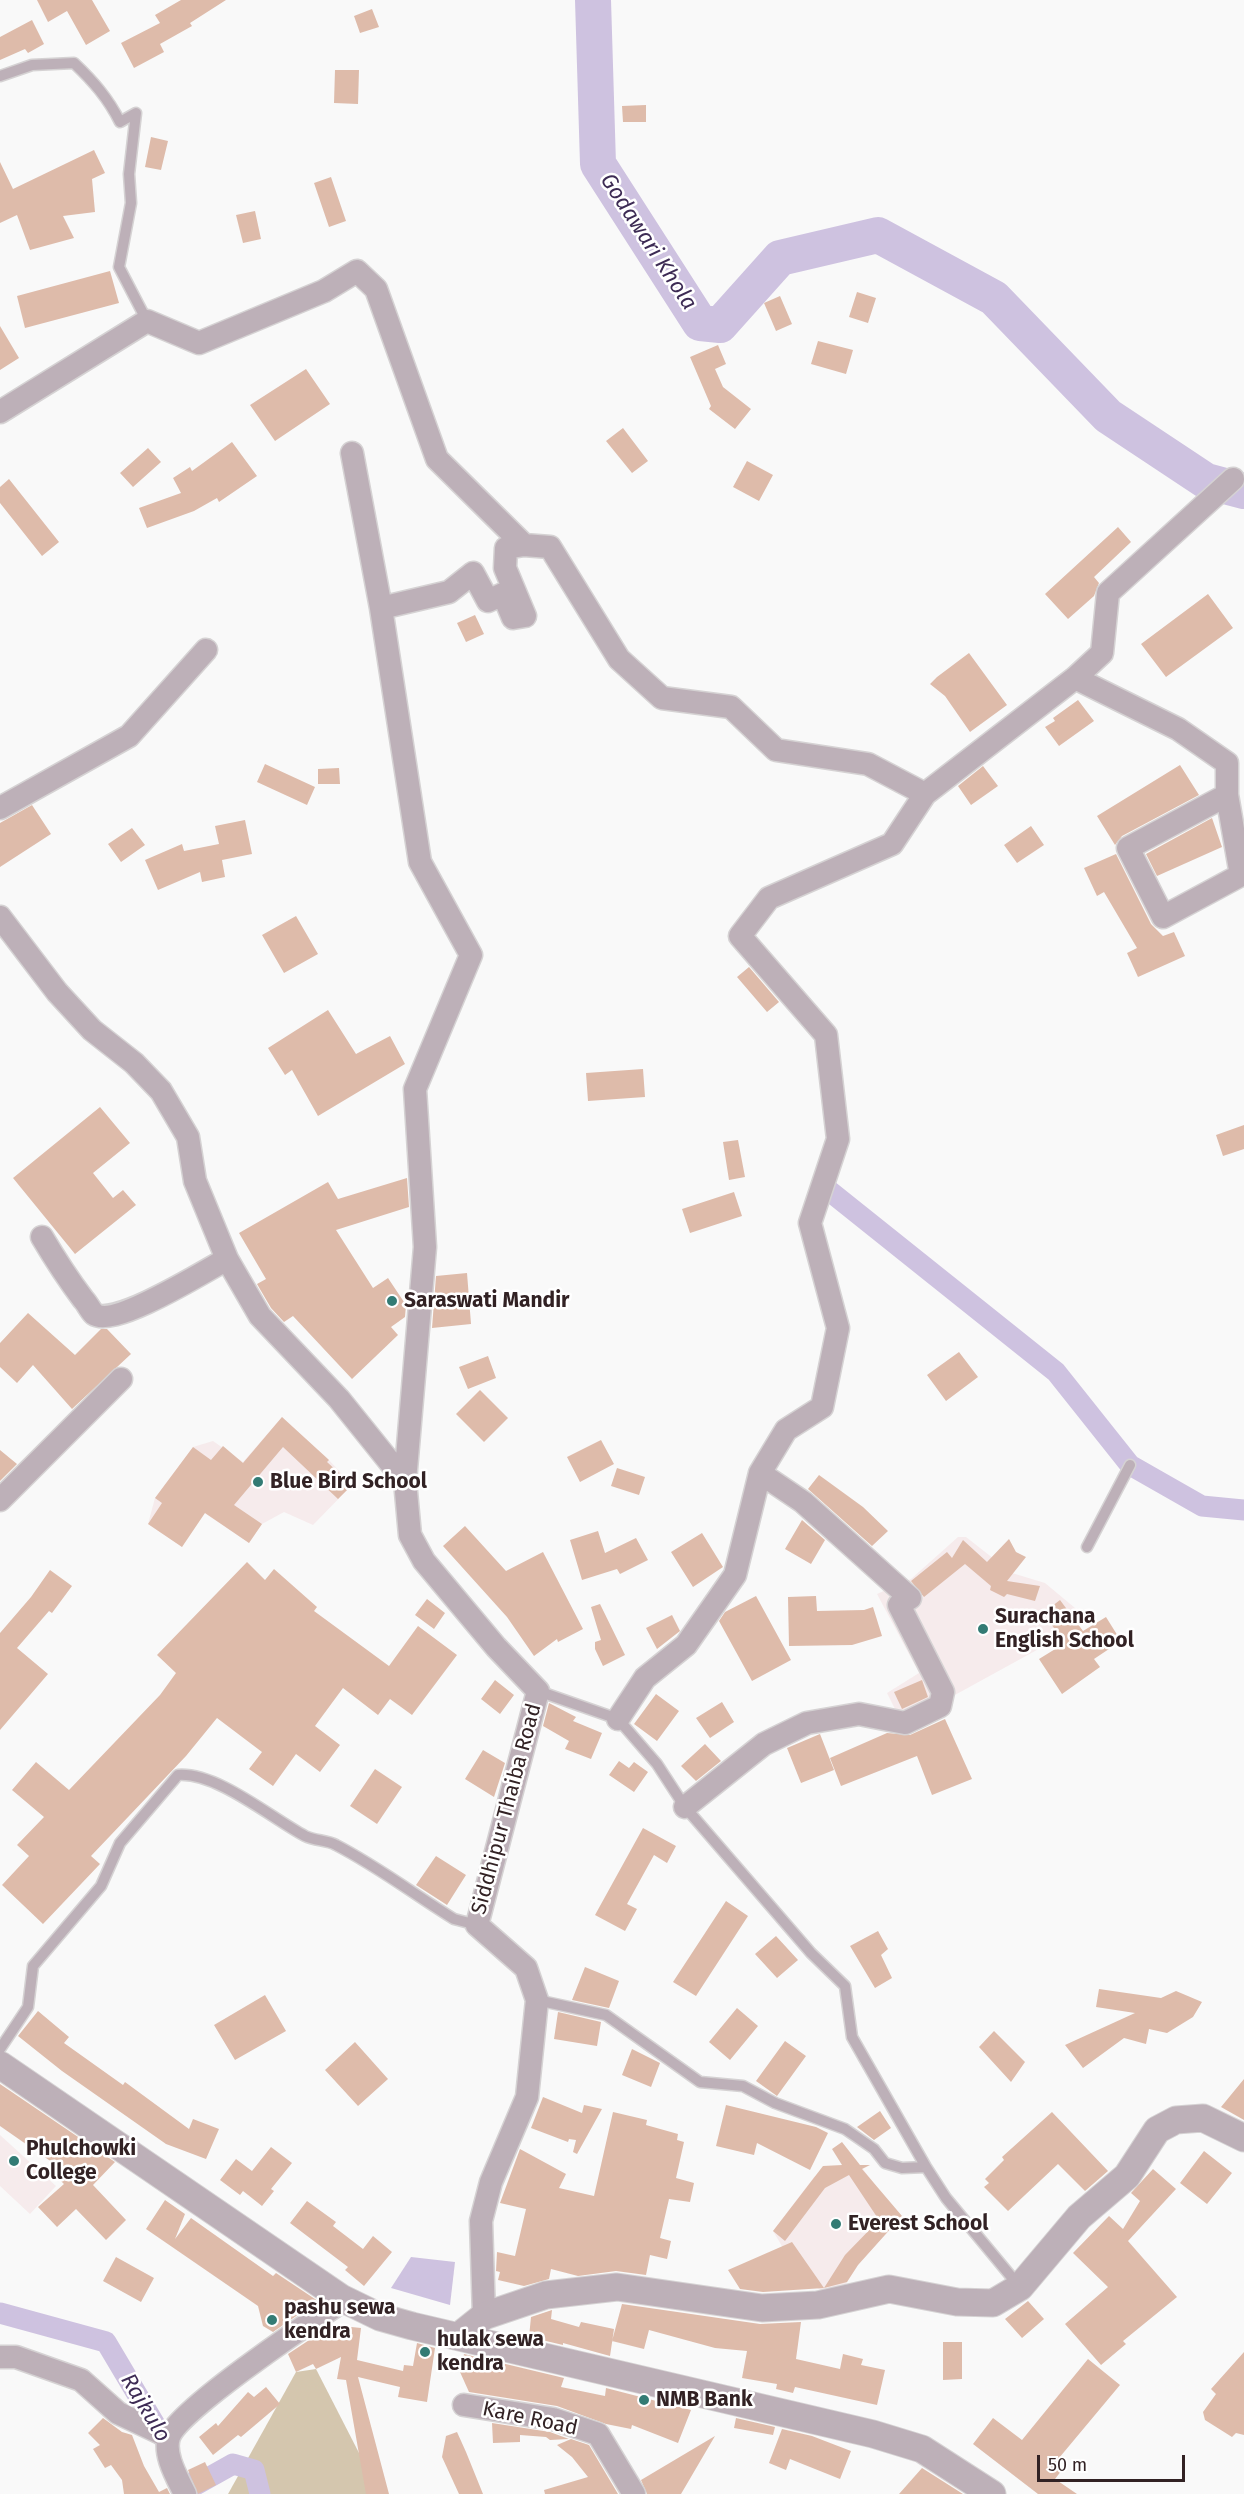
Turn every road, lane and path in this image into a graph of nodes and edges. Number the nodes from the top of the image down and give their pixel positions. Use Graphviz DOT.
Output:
graph roads {
  1 [pos="0,76"];
  2 [pos="147,321"];
  3 [pos="0,412"];
  4 [pos="352,453"];
  5 [pos="1233,479"];
  6 [pos="524,545"];
  7 [pos="381,608"];
  8 [pos="206,650"];
  9 [pos="1075,678"];
  10 [pos="926,794"];
  11 [pos="1227,795"];
  12 [pos="0,808"];
  13 [pos="0,917"];
  14 [pos="42,1237"];
  15 [pos="227,1259"];
  16 [pos="121,1379"];
  17 [pos="1130,1465"];
  18 [pos="759,1473"];
  19 [pos="405,1481"];
  20 [pos="0,1500"];
  21 [pos="1087,1547"];
  22 [pos="538,1691"];
  23 [pos="618,1719"];
  24 [pos="685,1807"];
  25 [pos="477,1925"];
  26 [pos="537,2000"];
  27 [pos="0,2049"];
  28 [pos="0,2064"];
  29 [pos="1244,2138"];
  30 [pos="926,2168"];
  31 [pos="1020,2287"];
  32 [pos="341,2298"];
  33 [pos="484,2316"];
  34 [pos="459,2336"];
  35 [pos="0,2357"];
  36 [pos="464,2405"];
  37 [pos="170,2437"];
  38 [pos="185,2494"];
  39 [pos="634,2494"];
  40 [pos="992,2494"];
  1 -- 2 [label="lane"];
  2 -- 3 [label="street"];
  2 -- 6 [label="street"];
  4 -- 7 [label="street"];
  5 -- 9 [label="street"];
  6 -- 7 [label="street"];
  6 -- 10 [label="street"];
  7 -- 19 [label="street, Siddhipur Thaiba Road"];
  8 -- 12 [label="street"];
  9 -- 10 [label="street"];
  9 -- 11 [label="street"];
  10 -- 18 [label="street"];
  11 -- 11 [label="street"];
  13 -- 15 [label="street"];
  14 -- 15 [label="street"];
  15 -- 19 [label="street"];
  16 -- 20 [label="street"];
  17 -- 21 [label="lane"];
  18 -- 23 [label="street"];
  18 -- 24 [label="street"];
  19 -- 22 [label="street, Siddhipur Thaiba Road"];
  22 -- 23 [label="lane"];
  22 -- 25 [label="street, Siddhipur Thaiba Road"];
  23 -- 24 [label="lane"];
  24 -- 30 [label="lane"];
  25 -- 26 [label="street, Siddhipur Thaiba Road"];
  25 -- 27 [label="lane"];
  26 -- 30 [label="lane"];
  26 -- 33 [label="street, Siddhipur Thaiba Road"];
  28 -- 32 [label="street"];
  29 -- 31 [label="street"];
  30 -- 31 [label="lane"];
  31 -- 33 [label="street"];
  32 -- 34 [label="street"];
  32 -- 37 [label="street"];
  33 -- 34 [label="street"];
  34 -- 40 [label="street"];
  35 -- 37 [label="street"];
  36 -- 39 [label="street, Kare Road"];
  37 -- 38 [label="street"];
}
